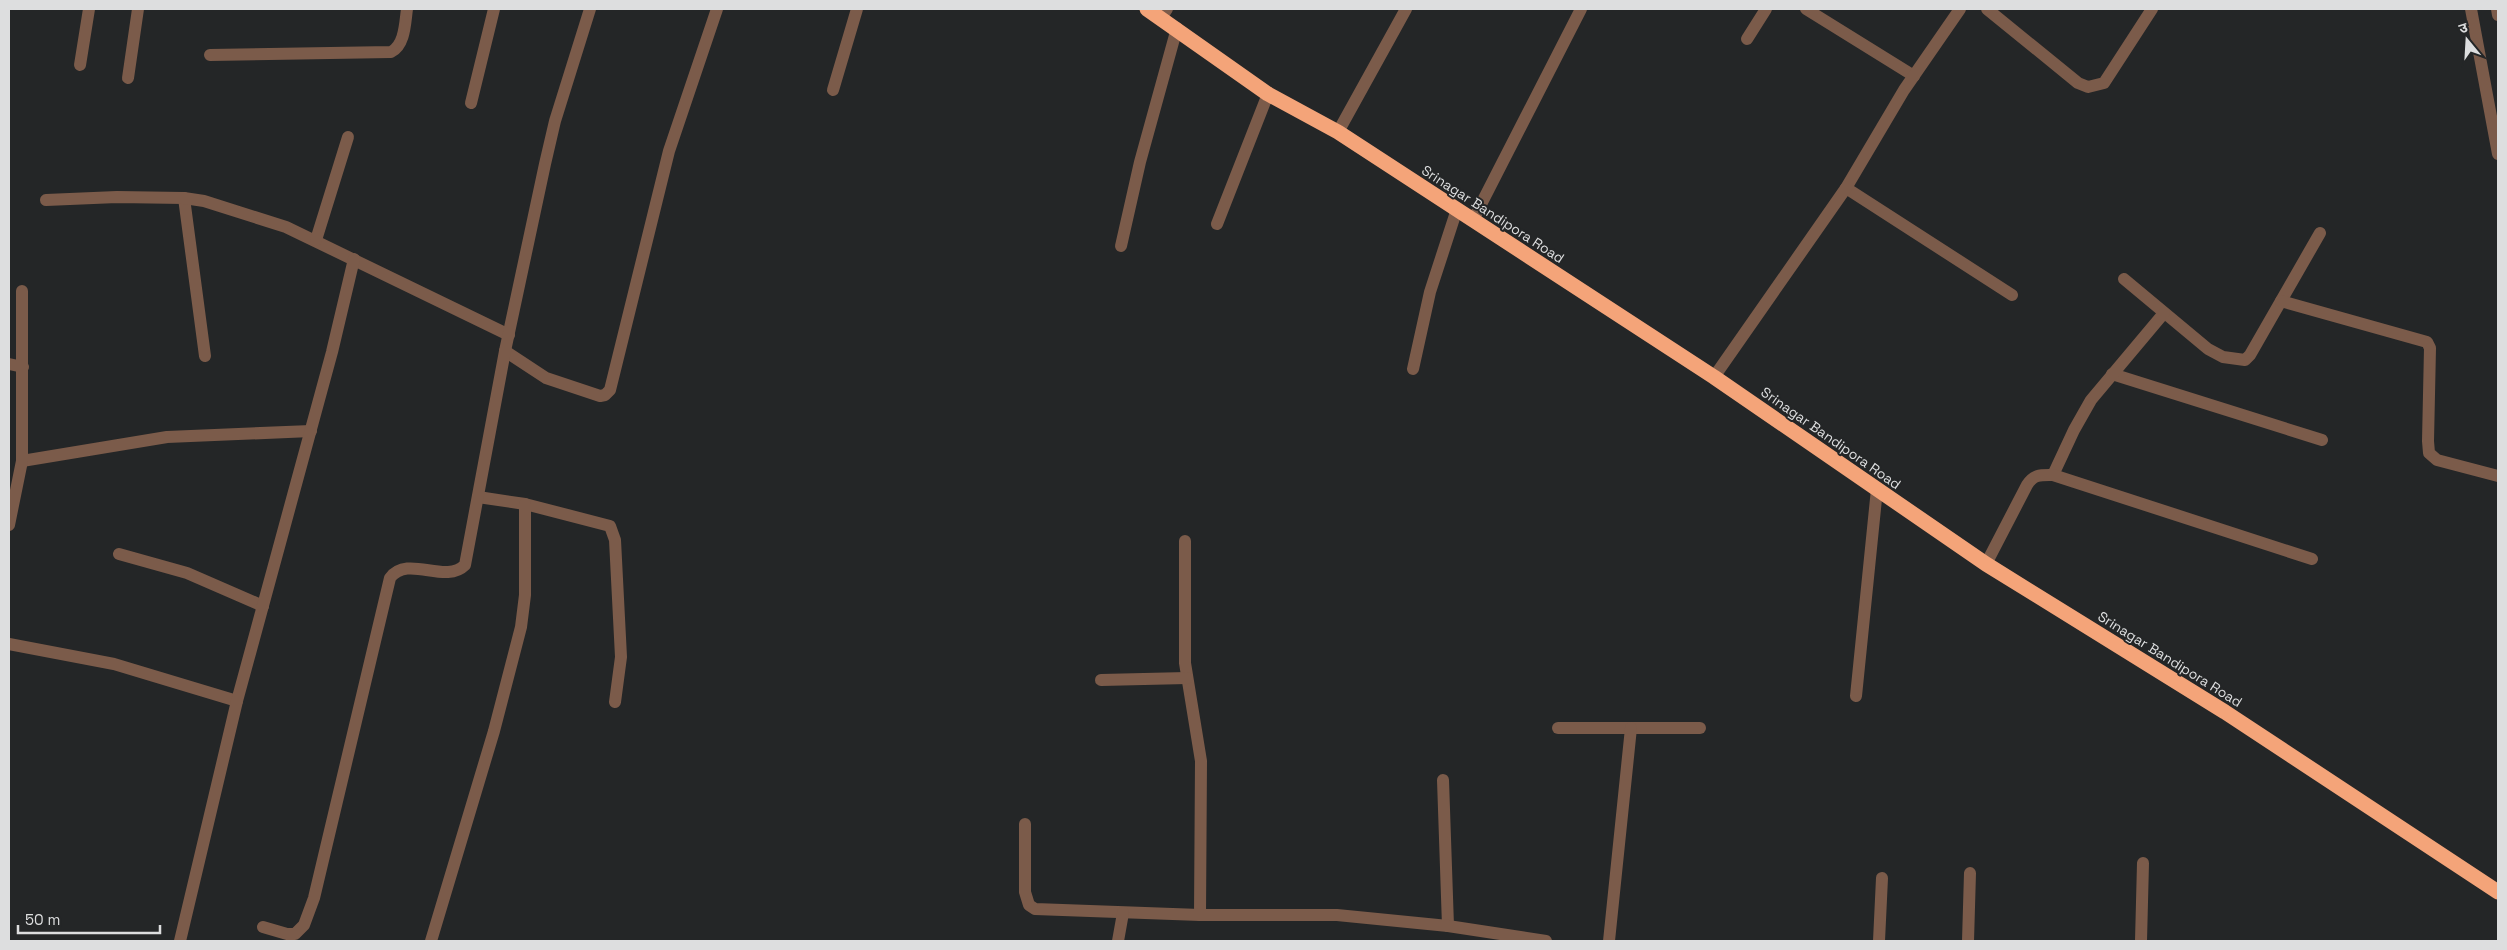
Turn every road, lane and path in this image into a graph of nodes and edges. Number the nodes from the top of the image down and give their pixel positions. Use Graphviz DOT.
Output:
graph roads {
  1 [pos="89,9"];
  2 [pos="138,9"];
  3 [pos="407,9"];
  4 [pos="494,9"];
  5 [pos="590,9"];
  6 [pos="717,9"];
  7 [pos="857,9"];
  8 [pos="1147,9"];
  9 [pos="1406,9"];
  10 [pos="1581,9"];
  11 [pos="1766,9"];
  12 [pos="1806,9"];
  13 [pos="1960,9"];
  14 [pos="1987,9"];
  15 [pos="2152,9"];
  16 [pos="2471,9"];
  17 [pos="2497,9"];
  18 [pos="1164,13"];
  19 [pos="2498,15"];
  20 [pos="1177,28"];
  21 [pos="1747,40"];
  22 [pos="210,55"];
  23 [pos="80,65"];
  24 [pos="1914,76"];
  25 [pos="128,78"];
  26 [pos="833,90"];
  27 [pos="1268,94"];
  28 [pos="471,103"];
  29 [pos="1338,132"];
  30 [pos="348,137"];
  31 [pos="2498,154"];
  32 [pos="1846,188"];
  33 [pos="184,198"];
  34 [pos="46,200"];
  35 [pos="1457,210"];
  36 [pos="1473,220"];
  37 [pos="1218,224"];
  38 [pos="2320,233"];
  39 [pos="316,240"];
  40 [pos="1122,246"];
  41 [pos="354,259"];
  42 [pos="2124,279"];
  43 [pos="22,291"];
  44 [pos="2012,295"];
  45 [pos="2281,301"];
  46 [pos="2164,313"];
  47 [pos="509,335"];
  48 [pos="504,351"];
  49 [pos="205,356"];
  50 [pos="9,364"];
  51 [pos="23,367"];
  52 [pos="1413,369"];
  53 [pos="2112,374"];
  54 [pos="1714,377"];
  55 [pos="311,431"];
  56 [pos="2322,440"];
  57 [pos="22,461"];
  58 [pos="2053,475"];
  59 [pos="2498,476"];
  60 [pos="1877,489"];
  61 [pos="478,497"];
  62 [pos="525,504"];
  63 [pos="9,525"];
  64 [pos="1185,541"];
  65 [pos="119,554"];
  66 [pos="2312,559"];
  67 [pos="1986,564"];
  68 [pos="263,606"];
  69 [pos="9,644"];
  70 [pos="1187,678"];
  71 [pos="1101,680"];
  72 [pos="1856,696"];
  73 [pos="237,700"];
  74 [pos="614,702"];
  75 [pos="1558,728"];
  76 [pos="1631,728"];
  77 [pos="1700,728"];
  78 [pos="1443,780"];
  79 [pos="1025,824"];
  80 [pos="2143,863"];
  81 [pos="1970,873"];
  82 [pos="1882,878"];
  83 [pos="2498,892"];
  84 [pos="1123,913"];
  85 [pos="1200,915"];
  86 [pos="1448,926"];
  87 [pos="263,927"];
  88 [pos="180,941"];
  89 [pos="430,941"];
  90 [pos="1118,941"];
  91 [pos="1546,941"];
  92 [pos="1609,941"];
  93 [pos="1879,941"];
  94 [pos="1968,941"];
  95 [pos="2141,941"];
  1 -- 23 [label="street"];
  2 -- 25 [label="street"];
  3 -- 22 [label="street"];
  4 -- 28 [label="street"];
  5 -- 47 [label="street"];
  6 -- 48 [label="street"];
  7 -- 26 [label="street"];
  8 -- 18 [label="highway, Srinagar Bandipora Road"];
  9 -- 29 [label="street"];
  10 -- 36 [label="street"];
  11 -- 21 [label="street"];
  12 -- 24 [label="street"];
  13 -- 24 [label="street"];
  14 -- 15 [label="street"];
  16 -- 31 [label="street"];
  17 -- 19 [label="street"];
  18 -- 20 [label="highway, Srinagar Bandipora Road"];
  20 -- 27 [label="highway, Srinagar Bandipora Road"];
  20 -- 40 [label="street"];
  24 -- 32 [label="street"];
  27 -- 29 [label="highway, Srinagar Bandipora Road"];
  27 -- 37 [label="street"];
  29 -- 35 [label="highway, Srinagar Bandipora Road"];
  30 -- 39 [label="street"];
  32 -- 44 [label="street"];
  32 -- 54 [label="street"];
  33 -- 34 [label="street"];
  33 -- 39 [label="street"];
  33 -- 49 [label="street"];
  35 -- 36 [label="highway, Srinagar Bandipora Road"];
  35 -- 52 [label="street"];
  36 -- 54 [label="highway, Srinagar Bandipora Road"];
  38 -- 45 [label="street"];
  39 -- 41 [label="street"];
  41 -- 47 [label="street"];
  41 -- 55 [label="street"];
  42 -- 46 [label="street"];
  43 -- 51 [label="street"];
  45 -- 46 [label="street"];
  45 -- 59 [label="street"];
  46 -- 53 [label="street"];
  47 -- 48 [label="street"];
  48 -- 61 [label="street"];
  50 -- 51 [label="street"];
  51 -- 57 [label="street"];
  53 -- 56 [label="street"];
  53 -- 58 [label="street"];
  54 -- 60 [label="highway, Srinagar Bandipora Road"];
  55 -- 57 [label="street"];
  55 -- 68 [label="street"];
  57 -- 63 [label="street"];
  58 -- 66 [label="street"];
  58 -- 67 [label="street"];
  60 -- 67 [label="highway, Srinagar Bandipora Road"];
  60 -- 72 [label="street"];
  61 -- 62 [label="street"];
  61 -- 87 [label="street"];
  62 -- 74 [label="street"];
  62 -- 89 [label="street"];
  64 -- 70 [label="street"];
  65 -- 68 [label="street"];
  67 -- 83 [label="highway, Srinagar Bandipora Road"];
  68 -- 73 [label="street"];
  69 -- 73 [label="street"];
  70 -- 71 [label="street"];
  70 -- 85 [label="street"];
  73 -- 88 [label="street"];
  75 -- 76 [label="street"];
  76 -- 77 [label="street"];
  76 -- 92 [label="street"];
  78 -- 86 [label="street"];
  79 -- 84 [label="street"];
  80 -- 95 [label="street"];
  81 -- 94 [label="street"];
  82 -- 93 [label="street"];
  84 -- 85 [label="street"];
  84 -- 90 [label="street"];
  85 -- 86 [label="street"];
  86 -- 91 [label="street"];
}
